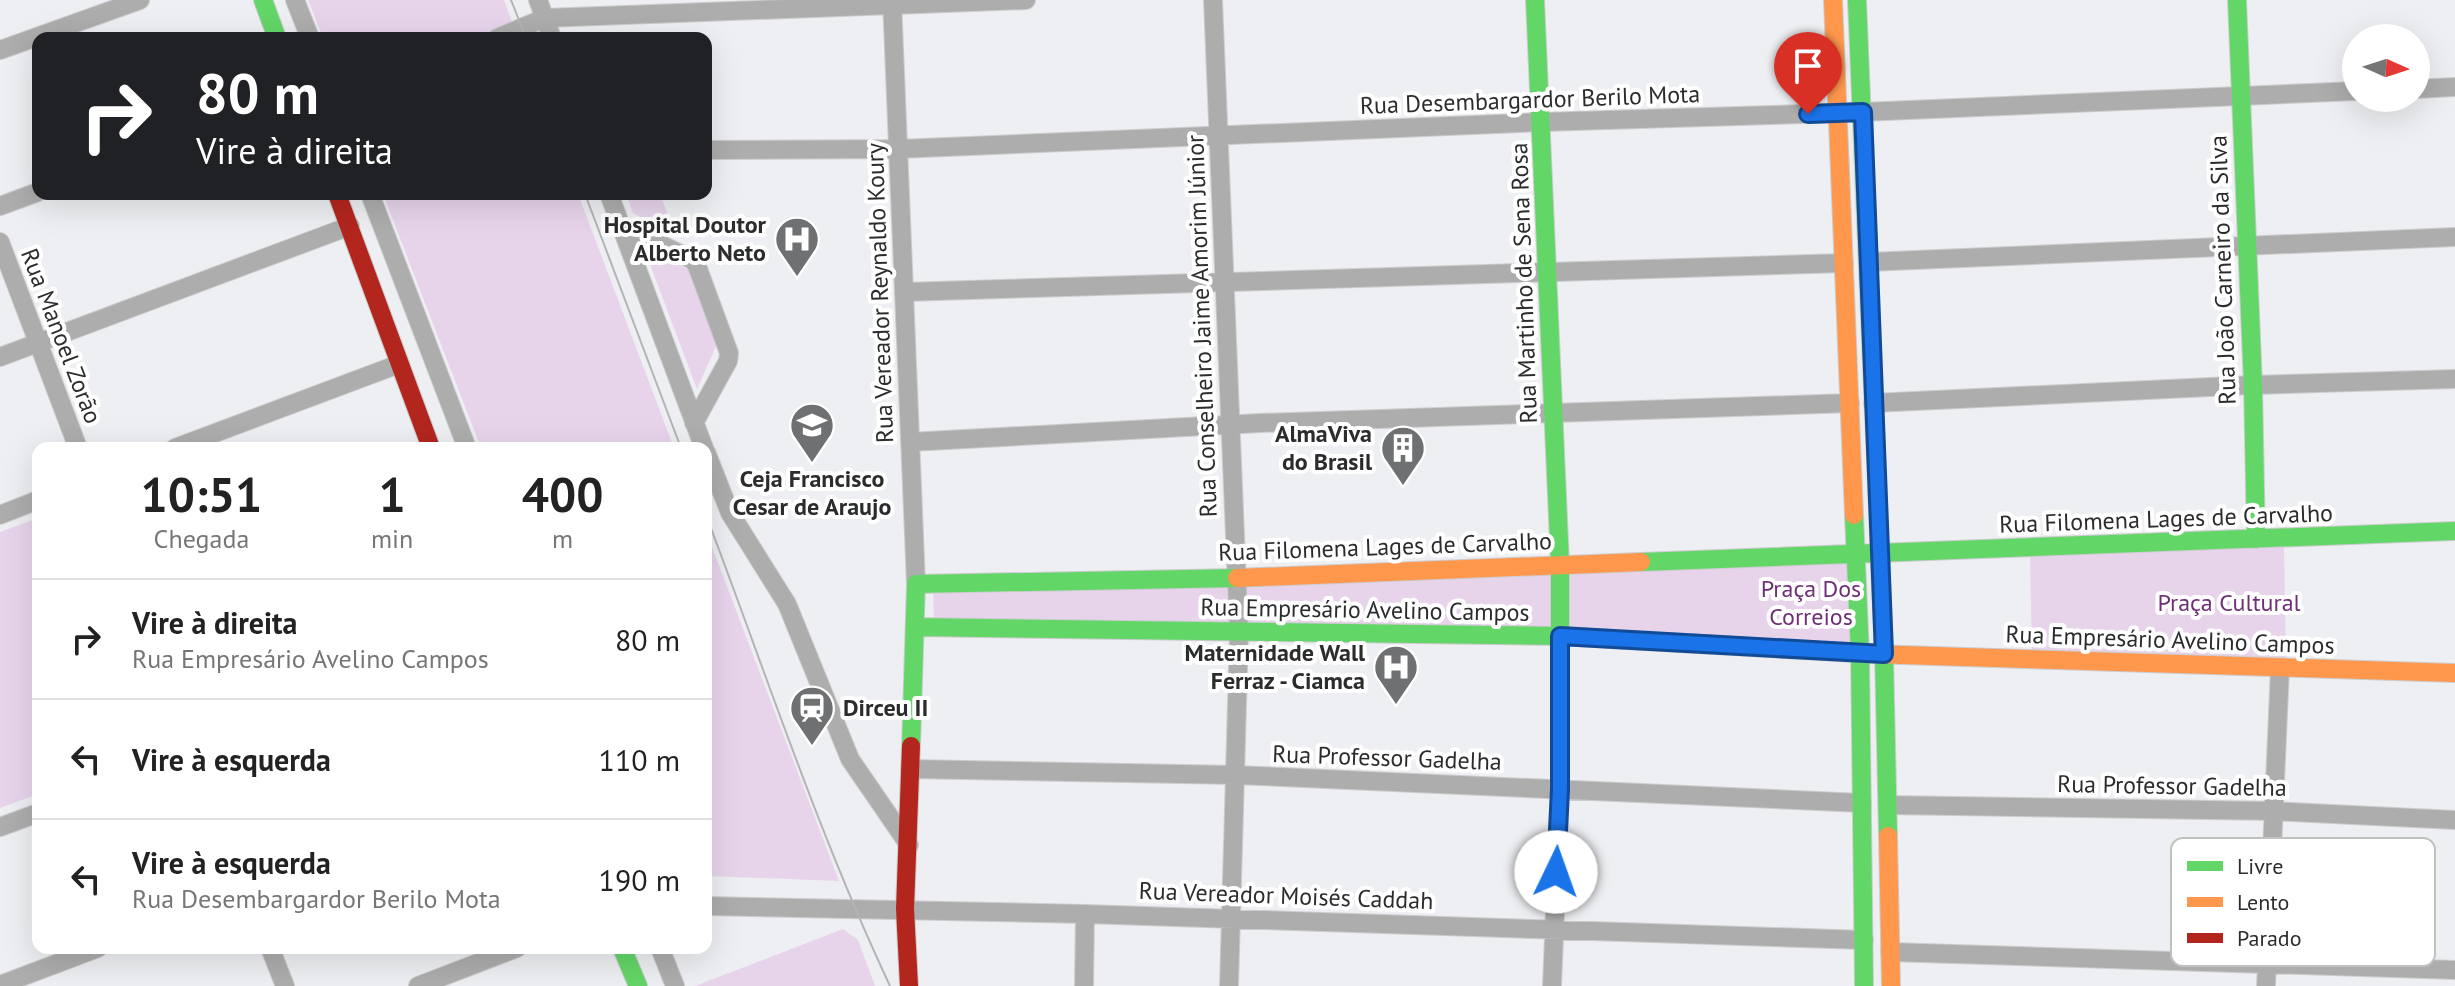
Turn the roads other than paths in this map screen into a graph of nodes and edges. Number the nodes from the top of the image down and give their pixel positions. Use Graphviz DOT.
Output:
graph roads {
  1 [pos="140,0"];
  2 [pos="263,0"];
  3 [pos="295,0"];
  4 [pos="538,0"];
  5 [pos="1026,0"];
  6 [pos="1213,0"];
  7 [pos="1535,0"];
  8 [pos="1833,0"];
  9 [pos="1857,0"];
  10 [pos="2237,0"];
  11 [pos="892,2"];
  12 [pos="568,9"];
  13 [pos="545,18"];
  14 [pos="50,32"];
  15 [pos="275,32"];
  16 [pos="308,32"];
  17 [pos="511,32"];
  18 [pos="550,32"];
  19 [pos="32,39"];
  20 [pos="0,50"];
  21 [pos="2455,87"];
  22 [pos="2430,88"];
  23 [pos="2342,92"];
  24 [pos="2240,96"];
  25 [pos="1863,112"];
  26 [pos="1838,113"];
  27 [pos="1542,122"];
  28 [pos="1219,137"];
  29 [pos="898,149"];
  30 [pos="712,150"];
  31 [pos="32,194"];
  32 [pos="339,200"];
  33 [pos="372,200"];
  34 [pos="611,200"];
  35 [pos="0,206"];
  36 [pos="621,225"];
  37 [pos="350,226"];
  38 [pos="2455,237"];
  39 [pos="0,242"];
  40 [pos="2247,246"];
  41 [pos="1868,262"];
  42 [pos="1844,263"];
  43 [pos="1546,272"];
  44 [pos="1225,282"];
  45 [pos="904,292"];
  46 [pos="38,342"];
  47 [pos="0,357"];
  48 [pos="399,364"];
  49 [pos="2455,379"];
  50 [pos="2253,385"];
  51 [pos="1850,403"];
  52 [pos="1873,403"];
  53 [pos="1553,415"];
  54 [pos="694,423"];
  55 [pos="1230,425"];
  56 [pos="76,442"];
  57 [pos="191,442"];
  58 [pos="429,442"];
  59 [pos="465,442"];
  60 [pos="702,442"];
  61 [pos="910,442"];
  62 [pos="712,468"];
  63 [pos="32,502"];
  64 [pos="0,515"];
  65 [pos="2455,531"];
  66 [pos="2256,539"];
  67 [pos="1879,552"];
  68 [pos="1855,553"];
  69 [pos="1560,564"];
  70 [pos="1236,578"];
  71 [pos="916,584"];
  72 [pos="916,627"];
  73 [pos="1239,633"];
  74 [pos="1560,636"];
  75 [pos="1860,654"];
  76 [pos="1884,654"];
  77 [pos="2280,668"];
  78 [pos="2455,673"];
  79 [pos="910,769"];
  80 [pos="1236,775"];
  81 [pos="1560,789"];
  82 [pos="1862,803"];
  83 [pos="1888,805"];
  84 [pos="2273,811"];
  85 [pos="32,815"];
  86 [pos="2455,820"];
  87 [pos="0,827"];
  88 [pos="2272,838"];
  89 [pos="909,845"];
  90 [pos="712,906"];
  91 [pos="905,909"];
  92 [pos="1085,914"];
  93 [pos="1231,919"];
  94 [pos="1553,928"];
  95 [pos="1864,940"];
  96 [pos="1890,952"];
  97 [pos="82,954"];
  98 [pos="272,954"];
  99 [pos="501,954"];
  100 [pos="625,954"];
  101 [pos="662,954"];
  102 [pos="2171,961"];
  103 [pos="2267,966"];
  104 [pos="2330,966"];
  105 [pos="2455,970"];
  106 [pos="0,985"];
  107 [pos="285,986"];
  108 [pos="418,986"];
  109 [pos="638,986"];
  110 [pos="675,986"];
  111 [pos="909,986"];
  112 [pos="1084,986"];
  113 [pos="1229,986"];
  114 [pos="1552,986"];
  115 [pos="1864,986"];
  116 [pos="1891,986"];
  117 [pos="2266,986"];
  1 -- 14 [label="street"];
  2 -- 15 [label="street"];
  3 -- 16 [label="street"];
  4 -- 13 [label="street"];
  5 -- 11 [label="street"];
  6 -- 28 [label="street, Rua Conselheiro Jaime Amorim Júnior"];
  7 -- 27 [label="street, Rua Martinho de Sena Rosa"];
  8 -- 26 [label="street"];
  9 -- 25 [label="street"];
  10 -- 24 [label="street, Rua João Carneiro da Silva"];
  11 -- 12 [label="street"];
  11 -- 29 [label="street, Rua Vereador Reynaldo Koury"];
  12 -- 13 [label="street"];
  13 -- 17 [label="street"];
  13 -- 18 [label="street"];
  19 -- 20 [label="street"];
  21 -- 22 [label="street"];
  23 -- 24 [label="street, Rua Desembargardor Berilo Mota"];
  24 -- 25 [label="street, Rua Desembargardor Berilo Mota"];
  24 -- 40 [label="street, Rua João Carneiro da Silva"];
  25 -- 26 [label="street, Rua Desembargardor Berilo Mota"];
  25 -- 41 [label="street"];
  26 -- 27 [label="street, Rua Desembargardor Berilo Mota"];
  26 -- 42 [label="street"];
  27 -- 28 [label="street, Rua Desembargardor Berilo Mota"];
  27 -- 43 [label="street, Rua Martinho de Sena Rosa"];
  28 -- 29 [label="street, Rua Desembargardor Berilo Mota"];
  28 -- 44 [label="street, Rua Conselheiro Jaime Amorim Júnior"];
  29 -- 30 [label="street, Rua Desembargardor Berilo Mota"];
  29 -- 45 [label="street, Rua Vereador Reynaldo Koury"];
  31 -- 35 [label="street"];
  32 -- 37 [label="street"];
  33 -- 59 [label="street"];
  34 -- 36 [label="street"];
  36 -- 54 [label="street"];
  36 -- 54 [label="street"];
  37 -- 46 [label="street"];
  37 -- 48 [label="street"];
  38 -- 40 [label="street"];
  39 -- 46 [label="street, Rua Manoel Zorão"];
  40 -- 41 [label="street"];
  40 -- 50 [label="street, Rua João Carneiro da Silva"];
  41 -- 52 [label="street"];
  42 -- 43 [label="street"];
  42 -- 51 [label="street"];
  43 -- 44 [label="street"];
  43 -- 53 [label="street, Rua Martinho de Sena Rosa"];
  44 -- 45 [label="street"];
  44 -- 55 [label="street, Rua Conselheiro Jaime Amorim Júnior"];
  45 -- 61 [label="street, Rua Vereador Reynaldo Koury"];
  46 -- 47 [label="street"];
  46 -- 56 [label="street, Rua Manoel Zorão"];
  48 -- 57 [label="street"];
  48 -- 58 [label="street"];
  49 -- 50 [label="street"];
  50 -- 52 [label="street"];
  50 -- 66 [label="street, Rua João Carneiro da Silva"];
  51 -- 53 [label="street"];
  51 -- 68 [label="street"];
  52 -- 67 [label="street"];
  53 -- 55 [label="street"];
  53 -- 69 [label="street, Rua Martinho de Sena Rosa"];
  54 -- 60 [label="street"];
  55 -- 61 [label="street"];
  55 -- 70 [label="street, Rua Conselheiro Jaime Amorim Júnior"];
  61 -- 71 [label="street, Rua Vereador Reynaldo Koury"];
  62 -- 89 [label="street"];
  63 -- 64 [label="street"];
  65 -- 66 [label="street, Rua Filomena Lages de Carvalho"];
  66 -- 67 [label="street, Rua Filomena Lages de Carvalho"];
  67 -- 68 [label="street, Rua Filomena Lages de Carvalho"];
  67 -- 76 [label="street"];
  68 -- 69 [label="street, Rua Filomena Lages de Carvalho"];
  68 -- 75 [label="street"];
  69 -- 70 [label="street, Rua Filomena Lages de Carvalho"];
  69 -- 74 [label="street, Rua Martinho de Sena Rosa"];
  70 -- 71 [label="street, Rua Filomena Lages de Carvalho"];
  70 -- 73 [label="street, Rua Conselheiro Jaime Amorim Júnior"];
  71 -- 72 [label="street"];
  72 -- 73 [label="street, Rua Empresário Avelino Campos"];
  72 -- 79 [label="street"];
  73 -- 74 [label="street, Rua Empresário Avelino Campos"];
  73 -- 80 [label="street, Rua Conselheiro Jaime Amorim Júnior"];
  74 -- 75 [label="street, Rua Empresário Avelino Campos"];
  74 -- 81 [label="street"];
  75 -- 76 [label="street, Rua Empresário Avelino Campos"];
  75 -- 82 [label="street"];
  76 -- 77 [label="street, Rua Empresário Avelino Campos"];
  76 -- 83 [label="street"];
  77 -- 78 [label="street, Rua Empresário Avelino Campos"];
  77 -- 84 [label="street"];
  79 -- 80 [label="street, Rua Professor Gadelha"];
  79 -- 89 [label="street"];
  80 -- 81 [label="street, Rua Professor Gadelha"];
  80 -- 93 [label="street, Rua Conselheiro Jaime Amorim Júnior"];
  81 -- 82 [label="street, Rua Professor Gadelha"];
  81 -- 94 [label="street"];
  82 -- 95 [label="street"];
  83 -- 84 [label="street, Rua Professor Gadelha"];
  83 -- 96 [label="street"];
  84 -- 86 [label="street, Rua Professor Gadelha"];
  84 -- 88 [label="street"];
  85 -- 87 [label="street"];
  89 -- 91 [label="street"];
  90 -- 91 [label="street, Rua Vereador Moisés Caddah"];
  91 -- 92 [label="street, Rua Vereador Moisés Caddah"];
  91 -- 111 [label="street"];
  92 -- 93 [label="street, Rua Vereador Moisés Caddah"];
  92 -- 112 [label="street"];
  93 -- 94 [label="street, Rua Vereador Moisés Caddah"];
  93 -- 113 [label="street, Rua Conselheiro Jaime Amorim Júnior"];
  94 -- 95 [label="street, Rua Vereador Moisés Caddah"];
  94 -- 114 [label="street"];
  95 -- 115 [label="street"];
  96 -- 102 [label="street"];
  96 -- 116 [label="street"];
  97 -- 106 [label="street"];
  98 -- 107 [label="street"];
  99 -- 108 [label="street"];
  100 -- 109 [label="street"];
  101 -- 110 [label="street"];
  103 -- 117 [label="street"];
  104 -- 105 [label="street"];
}
